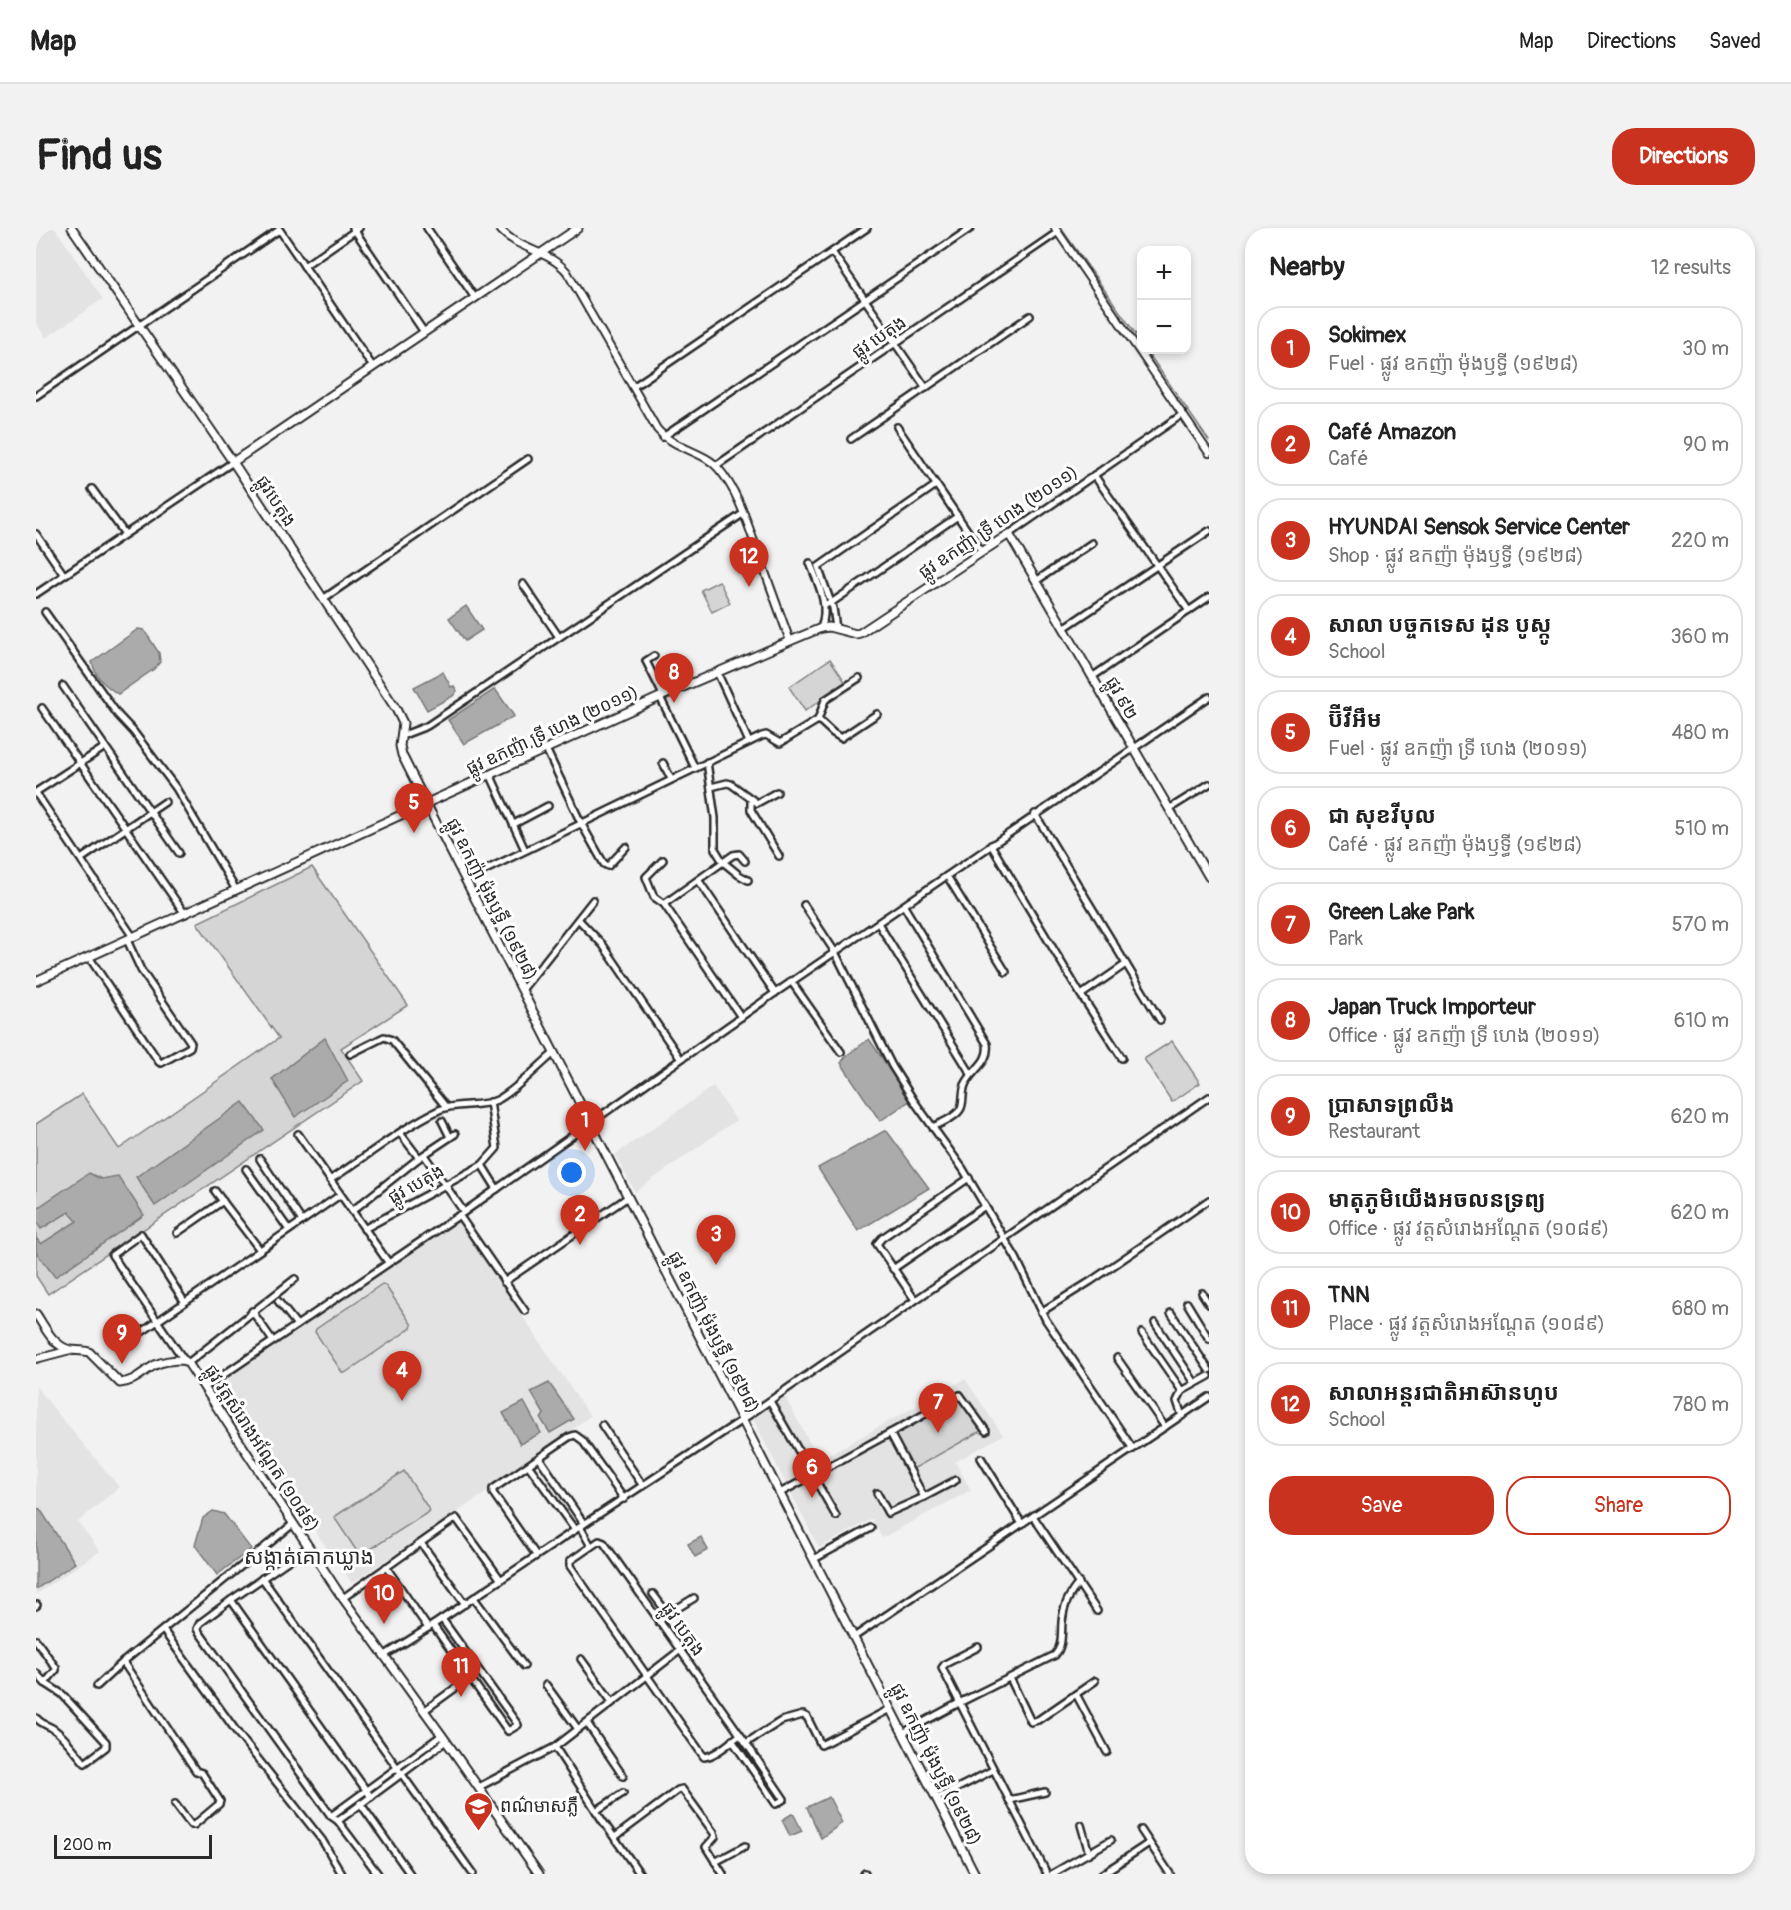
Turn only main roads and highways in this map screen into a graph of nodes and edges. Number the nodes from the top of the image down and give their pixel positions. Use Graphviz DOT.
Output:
graph roads {
  1 [pos="72,228"];
  2 [pos="578,228"];
  3 [pos="233,462"];
  4 [pos="1009,534"];
  5 [pos="426,803"];
  6 [pos="1209,877"];
  7 [pos="36,981"];
  8 [pos="36,1314"];
  9 [pos="539,1874"];
  10 [pos="975,1874"];
  1 -- 3 [label="main road, ផ្លូវបេតុង"];
  2 -- 3 [label="main road"];
  3 -- 5 [label="main road, ផ្លូវបេតុង"];
  4 -- 5 [label="main road, ផ្លូវ ឧកញ៉ា ទ្រី ហេង (២០១១)"];
  4 -- 6 [label="main road, ផ្លូវ ៩២"];
  5 -- 7 [label="main road, ផ្លូវ ឧកញ៉ា ទ្រី ហេង (២០១១)"];
  5 -- 10 [label="main road, ផ្លូវ ឧកញ៉ា ម៉ុងឫទ្ធី (១៩២៨)"];
  8 -- 9 [label="main road, ផ្លូវ វត្តសំរោងអណ្ដែត (១០៨៩)"];
}
